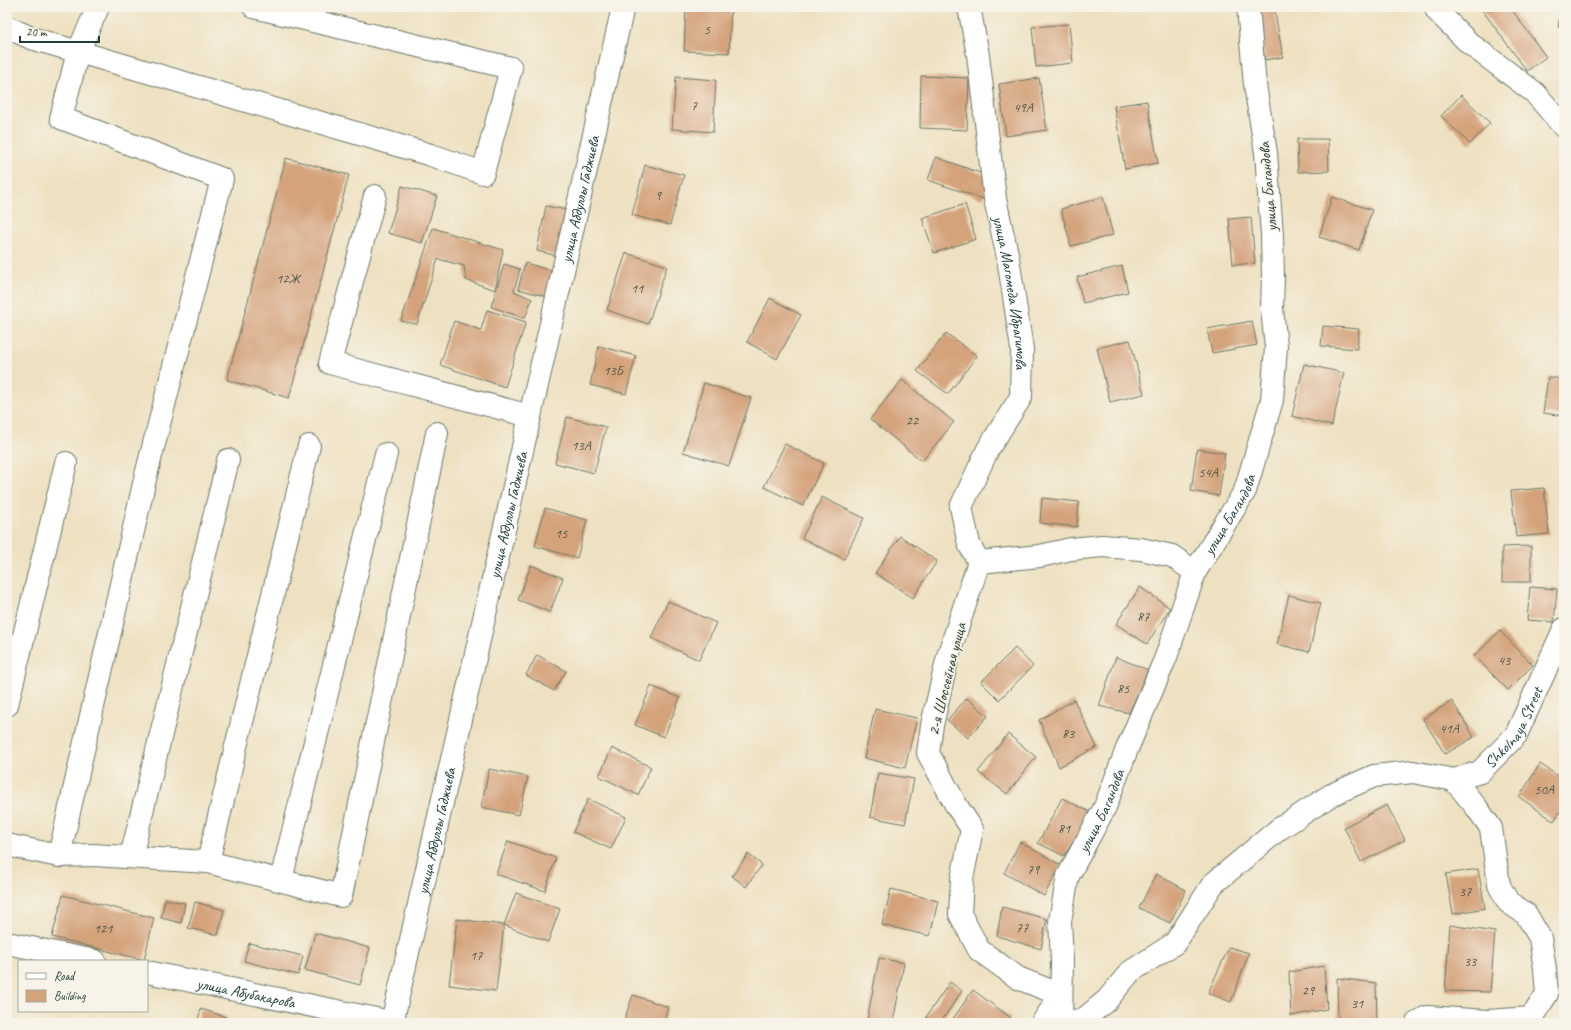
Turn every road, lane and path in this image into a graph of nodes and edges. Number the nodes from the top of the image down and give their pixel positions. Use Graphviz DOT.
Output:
graph roads {
  1 [pos="98,7"];
  2 [pos="254,7"];
  3 [pos="623,7"];
  4 [pos="969,7"];
  5 [pos="1248,7"];
  6 [pos="1436,7"];
  7 [pos="7,27"];
  8 [pos="78,52"];
  9 [pos="1564,127"];
  10 [pos="375,196"];
  11 [pos="530,416"];
  12 [pos="437,433"];
  13 [pos="309,446"];
  14 [pos="386,454"];
  15 [pos="228,460"];
  16 [pos="66,463"];
  17 [pos="979,562"];
  18 [pos="1195,572"];
  19 [pos="1564,629"];
  20 [pos="7,705"];
  21 [pos="1454,780"];
  22 [pos="7,846"];
  23 [pos="59,856"];
  24 [pos="131,857"];
  25 [pos="208,862"];
  26 [pos="281,880"];
  27 [pos="7,943"];
  28 [pos="90,960"];
  29 [pos="148,972"];
  30 [pos="1061,995"];
  31 [pos="393,1023"];
  32 [pos="1055,1023"];
  33 [pos="1417,1023"];
  1 -- 8 [label="street"];
  2 -- 8 [label="street"];
  3 -- 11 [label="street, улица Абдуллы Гаджиева"];
  4 -- 17 [label="street, улица Магомеда Ибрагимова"];
  5 -- 18 [label="street, улица Багандова"];
  6 -- 9 [label="street"];
  7 -- 8 [label="street"];
  8 -- 23 [label="street"];
  10 -- 11 [label="street"];
  11 -- 31 [label="street, улица Абдуллы Гаджиева"];
  12 -- 26 [label="street"];
  13 -- 25 [label="street"];
  14 -- 26 [label="street"];
  15 -- 24 [label="street"];
  16 -- 20 [label="street"];
  17 -- 18 [label="street"];
  17 -- 30 [label="street, 2-я Шоссейная улица"];
  18 -- 30 [label="street, улица Багандова"];
  19 -- 21 [label="street, Shkolnaya Street"];
  21 -- 32 [label="street"];
  21 -- 33 [label="street"];
  22 -- 23 [label="street"];
  23 -- 24 [label="street"];
  24 -- 25 [label="street"];
  25 -- 26 [label="street"];
  27 -- 28 [label="street"];
  29 -- 31 [label="street, улица Абубакарова"];
  30 -- 32 [label="street, улица Багандова"];
}
